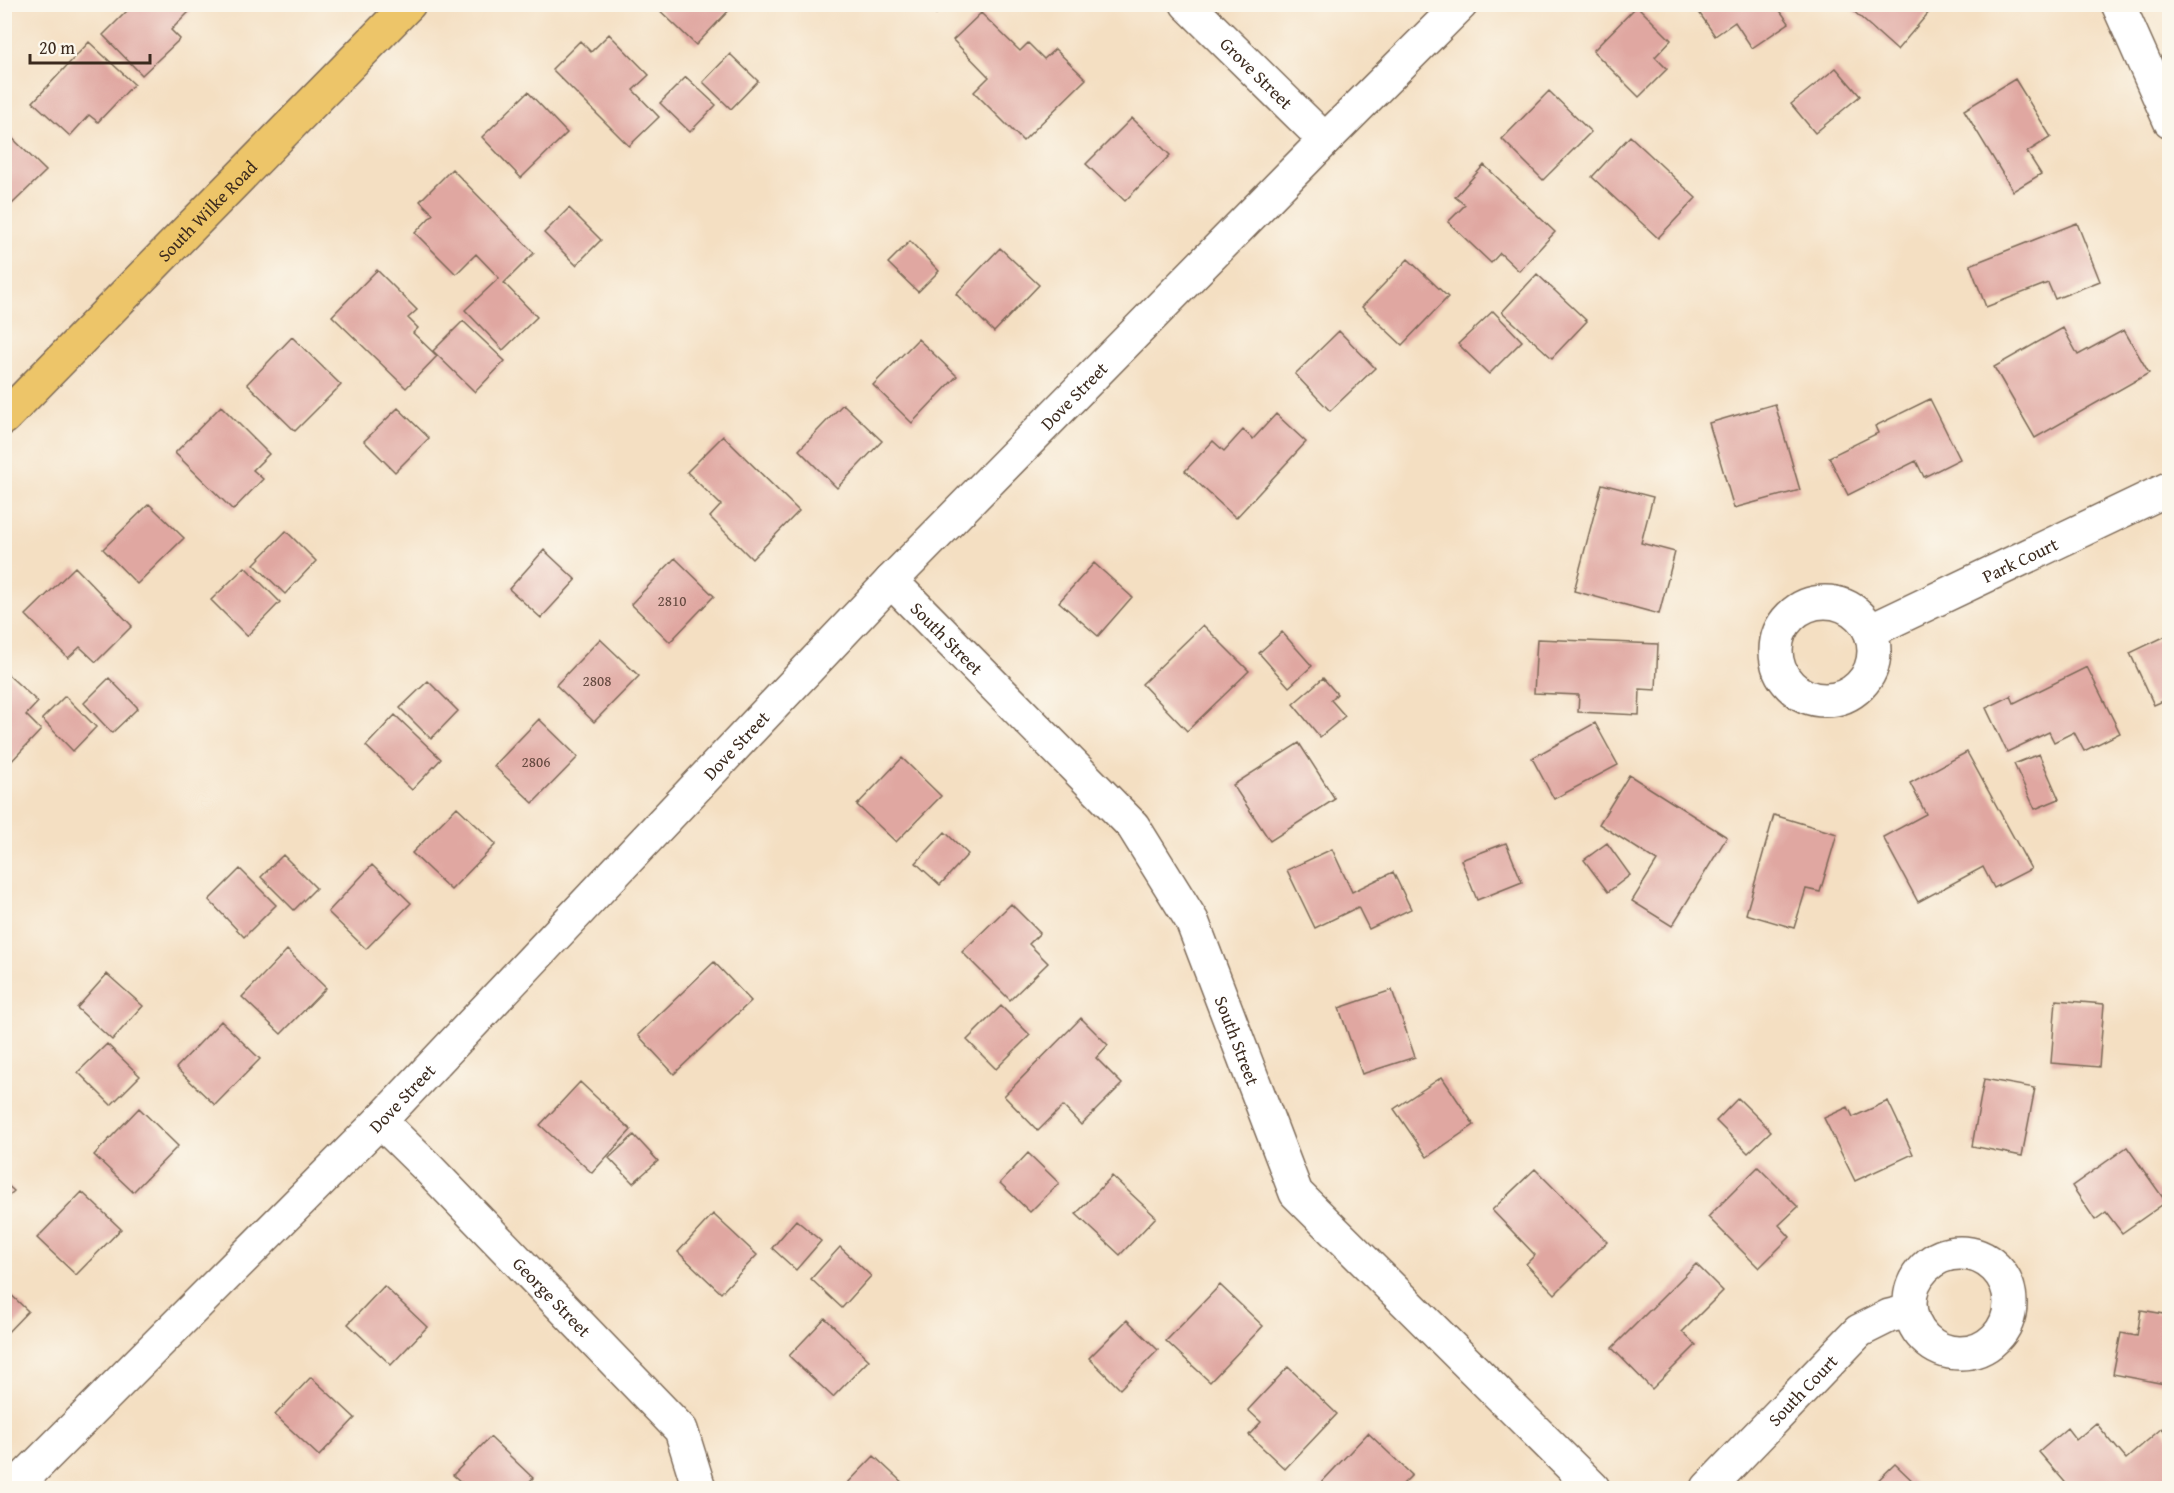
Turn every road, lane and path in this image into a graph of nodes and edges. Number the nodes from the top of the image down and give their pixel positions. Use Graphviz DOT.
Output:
graph roads {
  1 [pos="409,4"];
  2 [pos="1187,4"];
  3 [pos="1461,4"];
  4 [pos="2118,4"];
  5 [pos="2169,121"];
  6 [pos="1325,140"];
  7 [pos="4,418"];
  8 [pos="2169,489"];
  9 [pos="891,581"];
  10 [pos="1870,631"];
  11 [pos="380,1121"];
  12 [pos="1910,1311"];
  13 [pos="14,1488"];
  14 [pos="699,1488"];
  15 [pos="1593,1488"];
  16 [pos="1708,1488"];
  1 -- 7 [label="main road, South Wilke Road"];
  2 -- 6 [label="street, Grove Street"];
  3 -- 6 [label="street, Dove Street"];
  4 -- 5 [label="street"];
  6 -- 9 [label="street, Dove Street"];
  8 -- 10 [label="street, Park Court"];
  9 -- 11 [label="street, Dove Street"];
  9 -- 15 [label="street, South Street"];
  11 -- 13 [label="street, Dove Street"];
  11 -- 14 [label="street, George Street"];
  12 -- 16 [label="street, South Court"];
}
